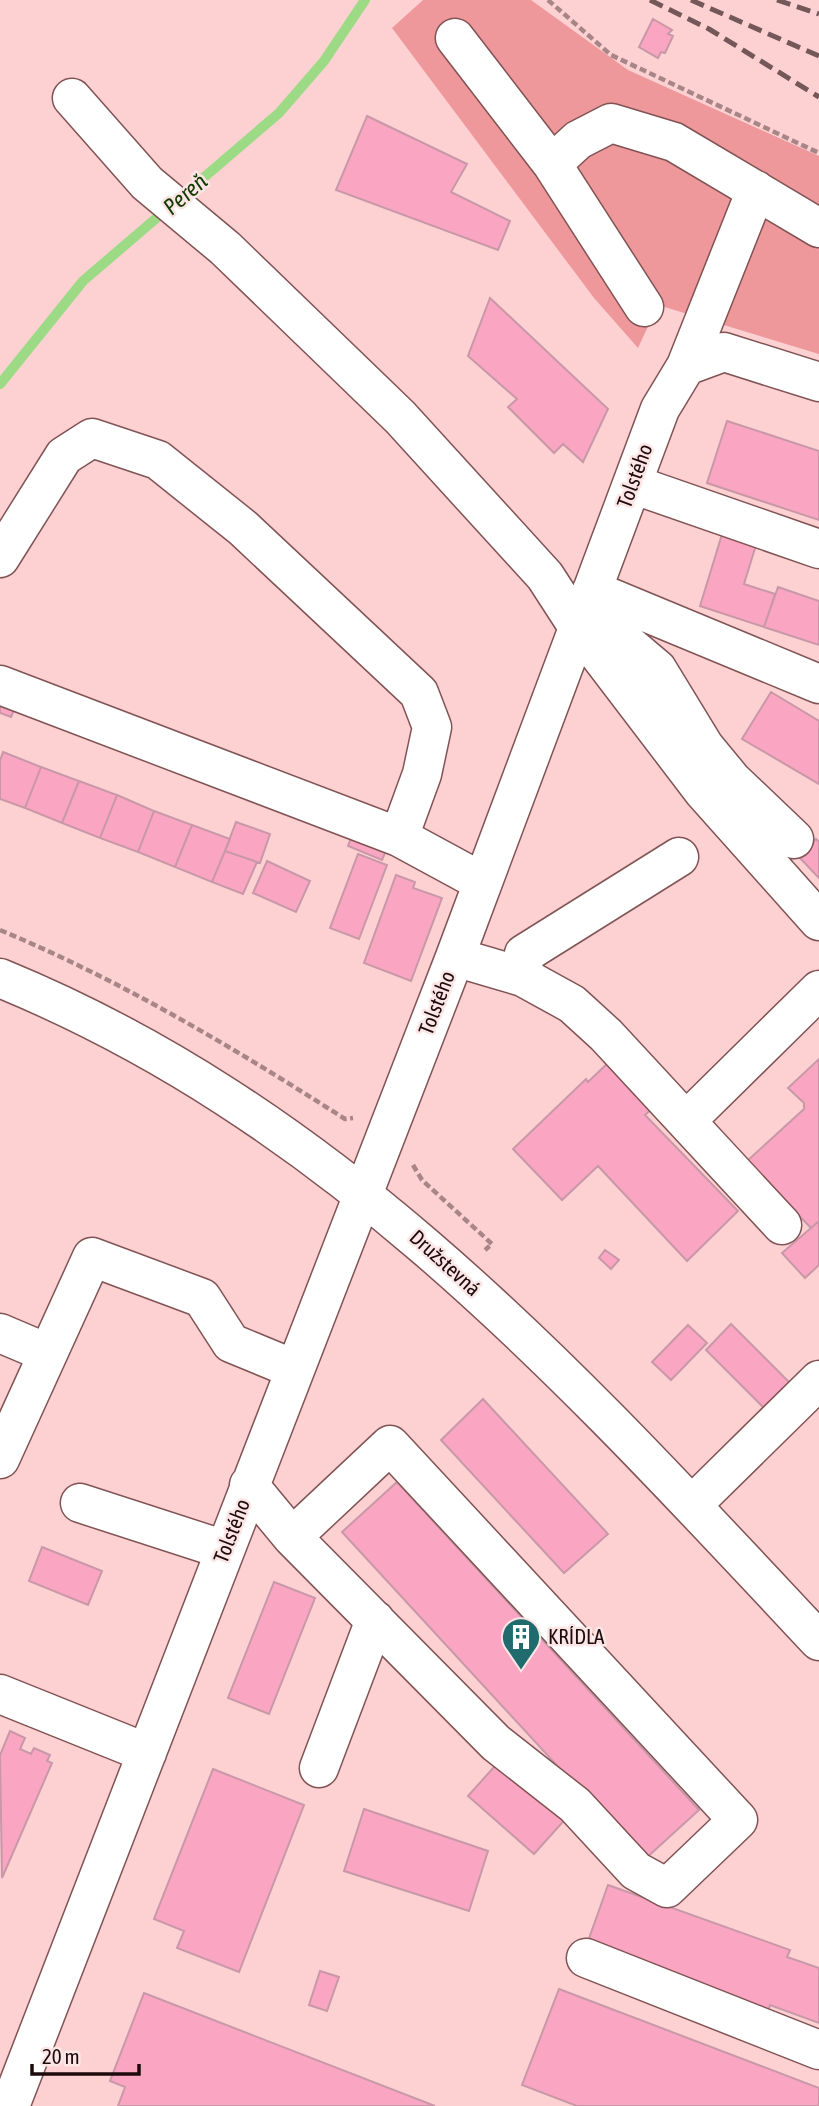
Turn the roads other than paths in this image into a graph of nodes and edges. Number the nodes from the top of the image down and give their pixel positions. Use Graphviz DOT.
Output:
graph roads {
  1 [pos="455,38"];
  2 [pos="72,98"];
  3 [pos="552,164"];
  4 [pos="756,190"];
  5 [pos="819,228"];
  6 [pos="644,307"];
  7 [pos="686,366"];
  8 [pos="819,382"];
  9 [pos="632,484"];
  10 [pos="819,549"];
  11 [pos="0,558"];
  12 [pos="592,590"];
  13 [pos="578,626"];
  14 [pos="819,684"];
  15 [pos="0,685"];
  16 [pos="399,837"];
  17 [pos="794,839"];
  18 [pos="678,857"];
  19 [pos="482,882"];
  20 [pos="819,921"];
  21 [pos="455,957"];
  22 [pos="523,977"];
  23 [pos="0,978"];
  24 [pos="819,990"];
  25 [pos="686,1121"];
  26 [pos="362,1192"];
  27 [pos="782,1225"];
  28 [pos="0,1333"];
  29 [pos="47,1353"];
  30 [pos="294,1369"];
  31 [pos="819,1380"];
  32 [pos="0,1459"];
  33 [pos="249,1485"];
  34 [pos="80,1503"];
  35 [pos="692,1505"];
  36 [pos="292,1537"];
  37 [pos="225,1550"];
  38 [pos="374,1620"];
  39 [pos="819,1641"];
  40 [pos="0,1694"];
  41 [pos="147,1753"];
  42 [pos="319,1768"];
  43 [pos="586,1958"];
  44 [pos="819,2050"];
  45 [pos="10,2106"];
  1 -- 3 [label="street"];
  2 -- 13 [label="street"];
  3 -- 4 [label="street"];
  3 -- 6 [label="street"];
  4 -- 5 [label="street"];
  4 -- 7 [label="street, Tolstého"];
  7 -- 8 [label="street"];
  7 -- 9 [label="street, Tolstého"];
  9 -- 10 [label="street"];
  9 -- 12 [label="street, Tolstého"];
  11 -- 16 [label="street"];
  12 -- 13 [label="street, Tolstého"];
  12 -- 14 [label="street"];
  13 -- 17 [label="street"];
  13 -- 19 [label="street, Tolstého"];
  13 -- 20 [label="street"];
  15 -- 16 [label="street"];
  16 -- 19 [label="street"];
  18 -- 22 [label="street"];
  19 -- 21 [label="street, Tolstého"];
  21 -- 22 [label="street, Tolstého"];
  21 -- 26 [label="street, Tolstého"];
  22 -- 25 [label="street, Tolstého"];
  23 -- 26 [label="street, Družstevná"];
  24 -- 25 [label="street"];
  25 -- 27 [label="street, Tolstého"];
  26 -- 30 [label="street, Tolstého"];
  26 -- 35 [label="street, Družstevná"];
  28 -- 29 [label="street"];
  29 -- 30 [label="street"];
  29 -- 32 [label="street"];
  30 -- 33 [label="street, Tolstého"];
  31 -- 35 [label="street"];
  33 -- 36 [label="street"];
  33 -- 37 [label="street, Tolstého"];
  34 -- 37 [label="street"];
  35 -- 39 [label="street, Družstevná"];
  36 -- 38 [label="street"];
  36 -- 38 [label="street"];
  37 -- 41 [label="street, Tolstého"];
  38 -- 42 [label="street"];
  40 -- 41 [label="street"];
  41 -- 45 [label="street, Tolstého"];
  43 -- 44 [label="street"];
}
